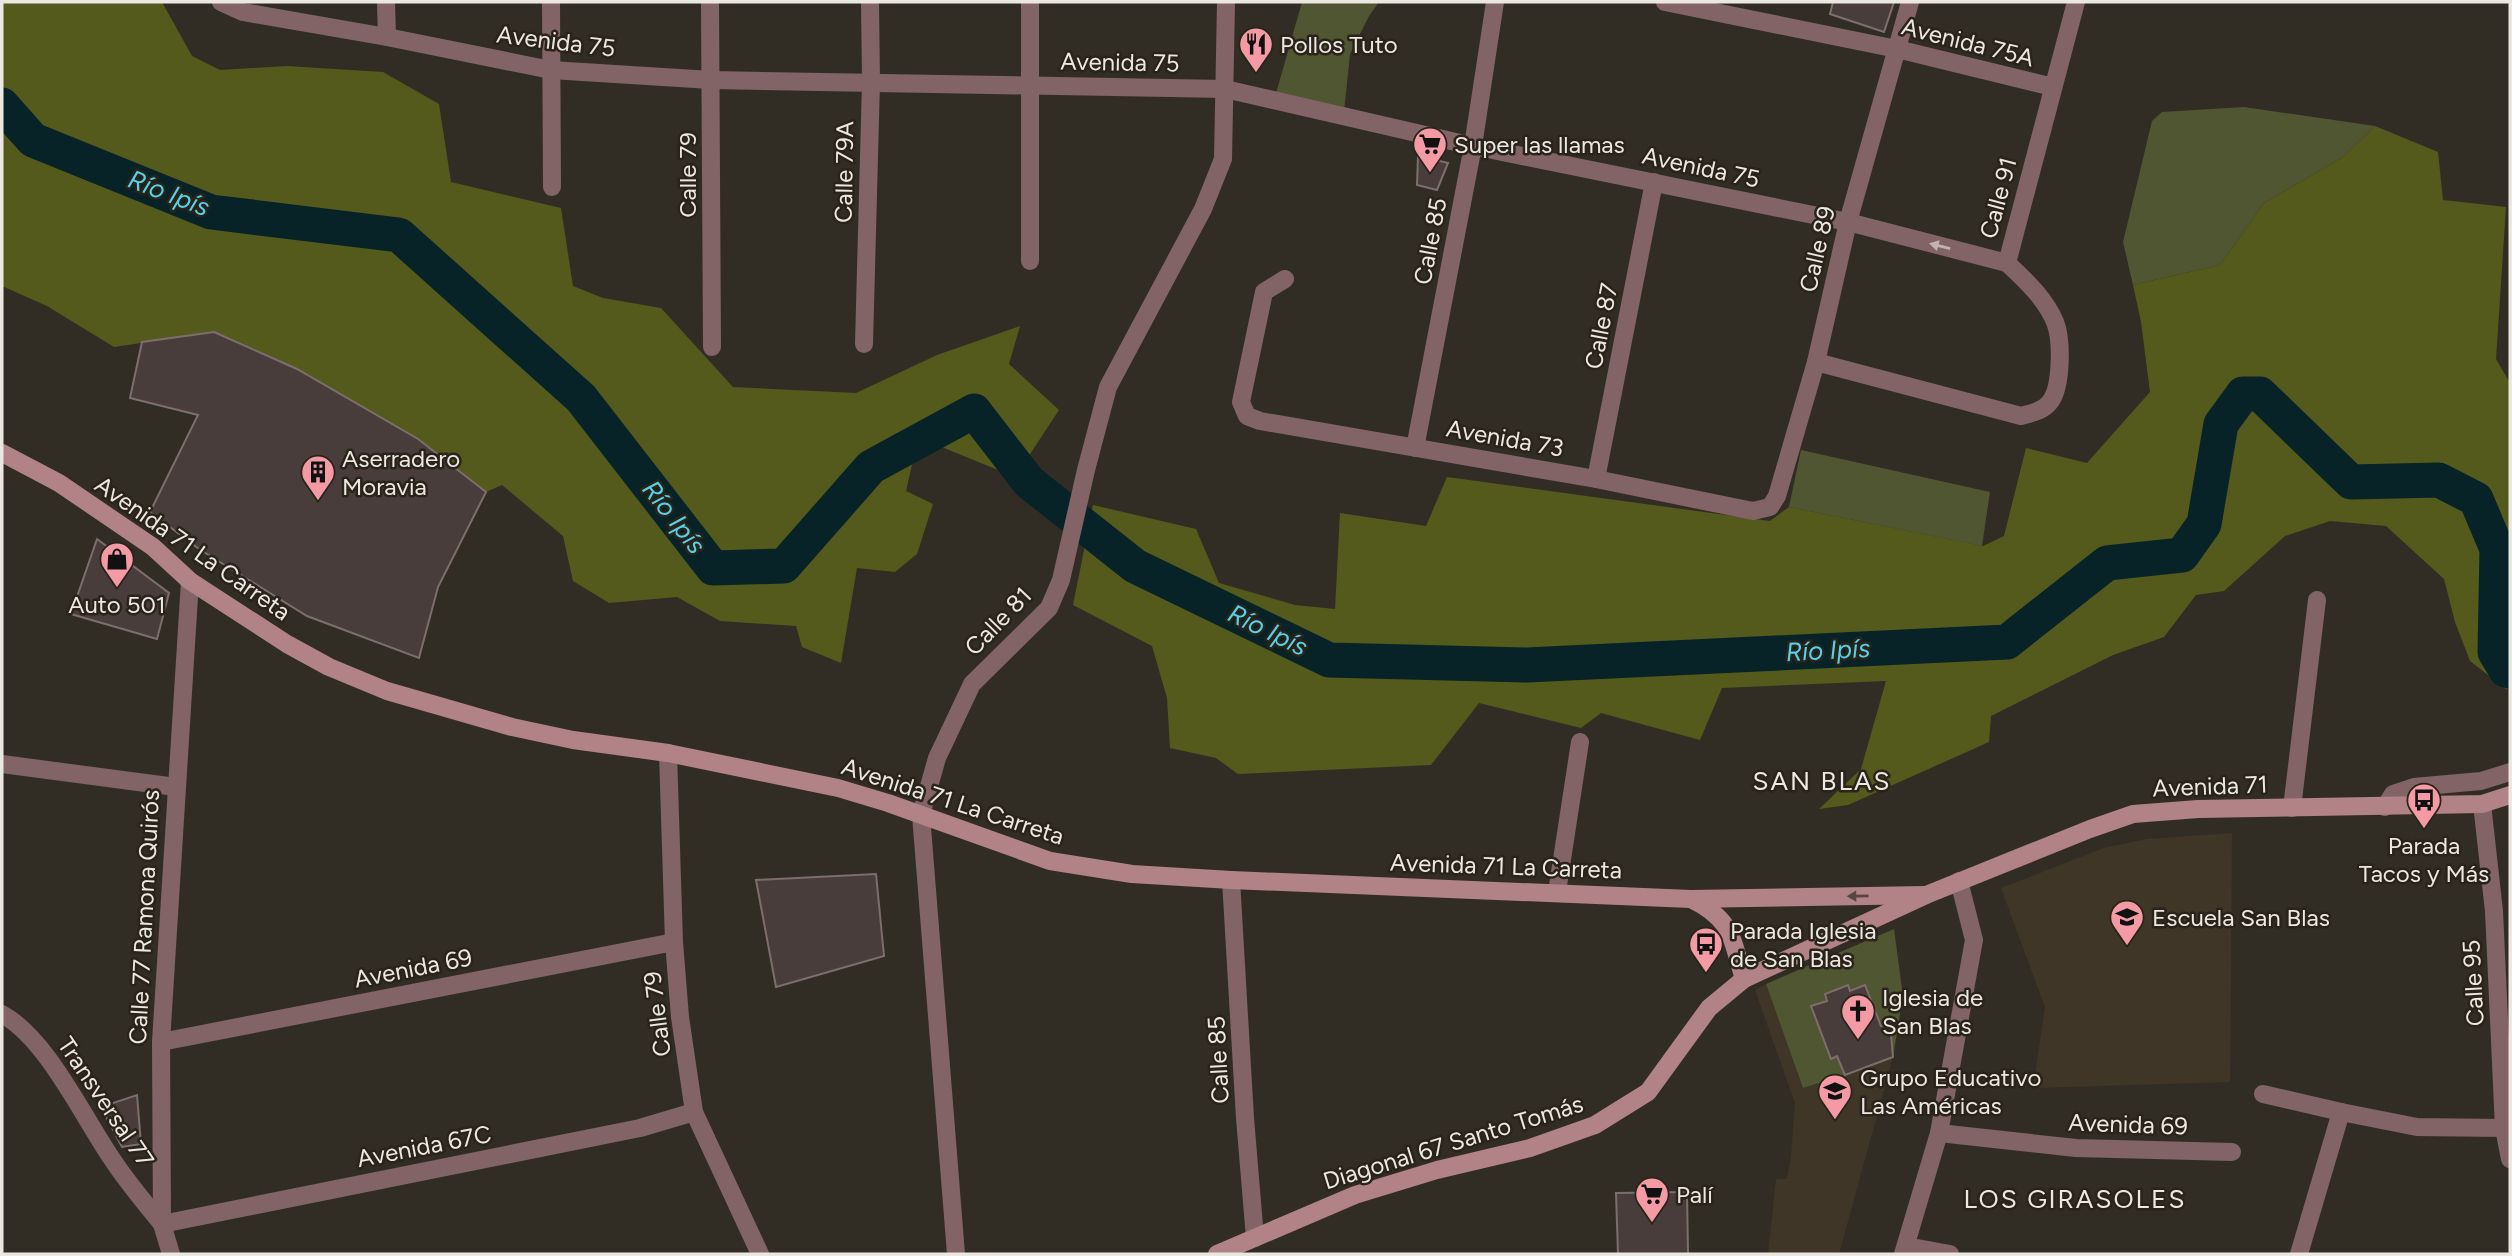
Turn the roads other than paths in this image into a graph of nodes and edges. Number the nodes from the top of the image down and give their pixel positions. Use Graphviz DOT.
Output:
graph roads {
  1 [pos="221,2"];
  2 [pos="386,2"];
  3 [pos="551,2"];
  4 [pos="710,2"];
  5 [pos="870,2"];
  6 [pos="1030,2"];
  7 [pos="1226,2"];
  8 [pos="1495,2"];
  9 [pos="1665,2"];
  10 [pos="1910,2"];
  11 [pos="2076,2"];
  12 [pos="387,37"];
  13 [pos="1897,49"];
  14 [pos="551,70"];
  15 [pos="711,80"];
  16 [pos="871,82"];
  17 [pos="1031,84"];
  18 [pos="2053,87"];
  19 [pos="1225,89"];
  20 [pos="1473,146"];
  21 [pos="1654,182"];
  22 [pos="552,187"];
  23 [pos="1848,222"];
  24 [pos="1030,261"];
  25 [pos="2007,263"];
  26 [pos="1285,279"];
  27 [pos="864,344"];
  28 [pos="712,347"];
  29 [pos="1816,362"];
  30 [pos="1415,448"];
  31 [pos="2,453"];
  32 [pos="1596,479"];
  33 [pos="1770,507"];
  34 [pos="190,581"];
  35 [pos="2317,600"];
  36 [pos="1580,742"];
  37 [pos="668,753"];
  38 [pos="2,764"];
  39 [pos="2510,772"];
  40 [pos="176,787"];
  41 [pos="2510,795"];
  42 [pos="2482,804"];
  43 [pos="2385,807"];
  44 [pos="2292,808"];
  45 [pos="921,815"];
  46 [pos="1231,880"];
  47 [pos="1959,881"];
  48 [pos="1557,892"];
  49 [pos="1926,895"];
  50 [pos="1691,899"];
  51 [pos="2502,911"];
  52 [pos="674,942"];
  53 [pos="1745,979"];
  54 [pos="2,1014"];
  55 [pos="161,1042"];
  56 [pos="2263,1094"];
  57 [pos="694,1112"];
  58 [pos="2341,1112"];
  59 [pos="2504,1128"];
  60 [pos="1940,1133"];
  61 [pos="2232,1152"];
  62 [pos="2510,1159"];
  63 [pos="162,1224"];
  64 [pos="1255,1238"];
  65 [pos="1904,1250"];
  66 [pos="171,1254"];
  67 [pos="760,1254"];
  68 [pos="956,1254"];
  69 [pos="1217,1254"];
  70 [pos="1950,1254"];
  71 [pos="2300,1254"];
  1 -- 12 [label="street, Avenida 75"];
  2 -- 12 [label="street"];
  3 -- 14 [label="street"];
  4 -- 15 [label="street, Calle 79"];
  5 -- 16 [label="street, Calle 79A"];
  6 -- 17 [label="street"];
  7 -- 19 [label="street, Calle 81"];
  8 -- 20 [label="street, Calle 85"];
  9 -- 13 [label="street, Avenida 75A"];
  10 -- 13 [label="street, Calle 89"];
  11 -- 18 [label="street, Calle 91"];
  12 -- 14 [label="street, Avenida 75"];
  13 -- 18 [label="street, Avenida 75A"];
  13 -- 23 [label="street, Calle 89"];
  14 -- 15 [label="street, Avenida 75"];
  14 -- 22 [label="street"];
  15 -- 16 [label="street, Avenida 75"];
  15 -- 28 [label="street, Calle 79"];
  16 -- 17 [label="street, Avenida 75"];
  16 -- 27 [label="street, Calle 79A"];
  17 -- 19 [label="street, Avenida 75"];
  17 -- 24 [label="street"];
  18 -- 25 [label="street, Calle 91"];
  19 -- 20 [label="street, Avenida 75"];
  19 -- 45 [label="street, Calle 81"];
  20 -- 21 [label="street, Avenida 75"];
  20 -- 30 [label="street, Calle 85"];
  21 -- 23 [label="street, Avenida 75"];
  21 -- 32 [label="street, Calle 87"];
  25 -- 23 [label="street, Avenida 75, one-way"];
  23 -- 29 [label="street, Calle 89"];
  25 -- 29 [label="street, Calle 91"];
  26 -- 30 [label="street, Avenida 73"];
  29 -- 33 [label="street, Calle 89"];
  30 -- 32 [label="street, Avenida 73"];
  31 -- 34 [label="street, Avenida 71 La Carreta"];
  32 -- 33 [label="street, Avenida 73"];
  34 -- 37 [label="street, Avenida 71 La Carreta"];
  34 -- 40 [label="street, Calle 77 Ramona Quirós"];
  35 -- 44 [label="street"];
  36 -- 48 [label="street"];
  37 -- 45 [label="street, Avenida 71 La Carreta"];
  37 -- 52 [label="street, Calle 79"];
  38 -- 40 [label="street"];
  39 -- 43 [label="street"];
  40 -- 55 [label="street, Calle 77 Ramona Quirós"];
  41 -- 42 [label="street, Avenida 71"];
  42 -- 43 [label="street, Avenida 71"];
  42 -- 51 [label="street, Calle 95"];
  43 -- 44 [label="street, Avenida 71"];
  44 -- 47 [label="street, Avenida 71"];
  45 -- 46 [label="street, Avenida 71 La Carreta"];
  45 -- 68 [label="street, Calle 81"];
  46 -- 48 [label="street, Avenida 71 La Carreta"];
  46 -- 64 [label="street, Calle 85"];
  47 -- 49 [label="street, Avenida 71"];
  47 -- 60 [label="street"];
  48 -- 50 [label="street, Avenida 71 La Carreta"];
  49 -- 50 [label="street, Avenida 71 La Carreta, one-way"];
  49 -- 53 [label="street, Diagonal 67 Santo Tomás"];
  50 -- 53 [label="street"];
  51 -- 59 [label="street, Calle 95"];
  52 -- 55 [label="street, Avenida 69"];
  52 -- 57 [label="street, Calle 79"];
  53 -- 64 [label="street, Diagonal 67 Santo Tomás"];
  54 -- 63 [label="street, Transversal 77"];
  55 -- 63 [label="street, Calle 77 Ramona Quirós"];
  56 -- 58 [label="street"];
  57 -- 63 [label="street, Avenida 67C"];
  57 -- 67 [label="street, Calle 79"];
  58 -- 59 [label="street"];
  58 -- 71 [label="street"];
  59 -- 62 [label="street, Calle 95"];
  60 -- 61 [label="street, Avenida 69"];
  60 -- 65 [label="street"];
  63 -- 66 [label="street, Calle 77 Ramona Quirós"];
  64 -- 69 [label="street, Diagonal 67 Santo Tomás"];
  65 -- 70 [label="street"];
}
